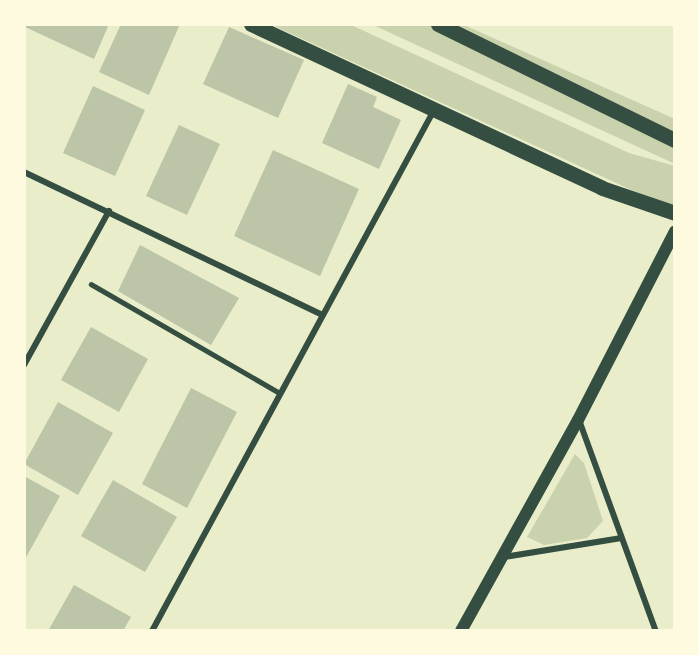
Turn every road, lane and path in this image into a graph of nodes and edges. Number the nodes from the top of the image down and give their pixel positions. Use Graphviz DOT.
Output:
graph roads {
  1 [pos="251,24"];
  2 [pos="438,24"];
  3 [pos="434,110"];
  4 [pos="675,141"];
  5 [pos="24,172"];
  6 [pos="109,211"];
  7 [pos="675,213"];
  8 [pos="675,231"];
  9 [pos="91,284"];
  10 [pos="322,315"];
  11 [pos="24,365"];
  12 [pos="280,393"];
  13 [pos="578,420"];
  14 [pos="621,538"];
  15 [pos="502,558"];
  16 [pos="152,631"];
  17 [pos="461,631"];
  18 [pos="656,631"];
  1 -- 3 [label="main road"];
  2 -- 4 [label="main road"];
  3 -- 7 [label="main road"];
  3 -- 10 [label="street"];
  5 -- 6 [label="street"];
  6 -- 10 [label="street"];
  6 -- 11 [label="street"];
  8 -- 13 [label="main road"];
  9 -- 12 [label="lane"];
  10 -- 12 [label="street"];
  12 -- 16 [label="street"];
  13 -- 14 [label="street"];
  13 -- 15 [label="main road"];
  14 -- 15 [label="street"];
  14 -- 18 [label="street"];
  15 -- 17 [label="main road"];
}
